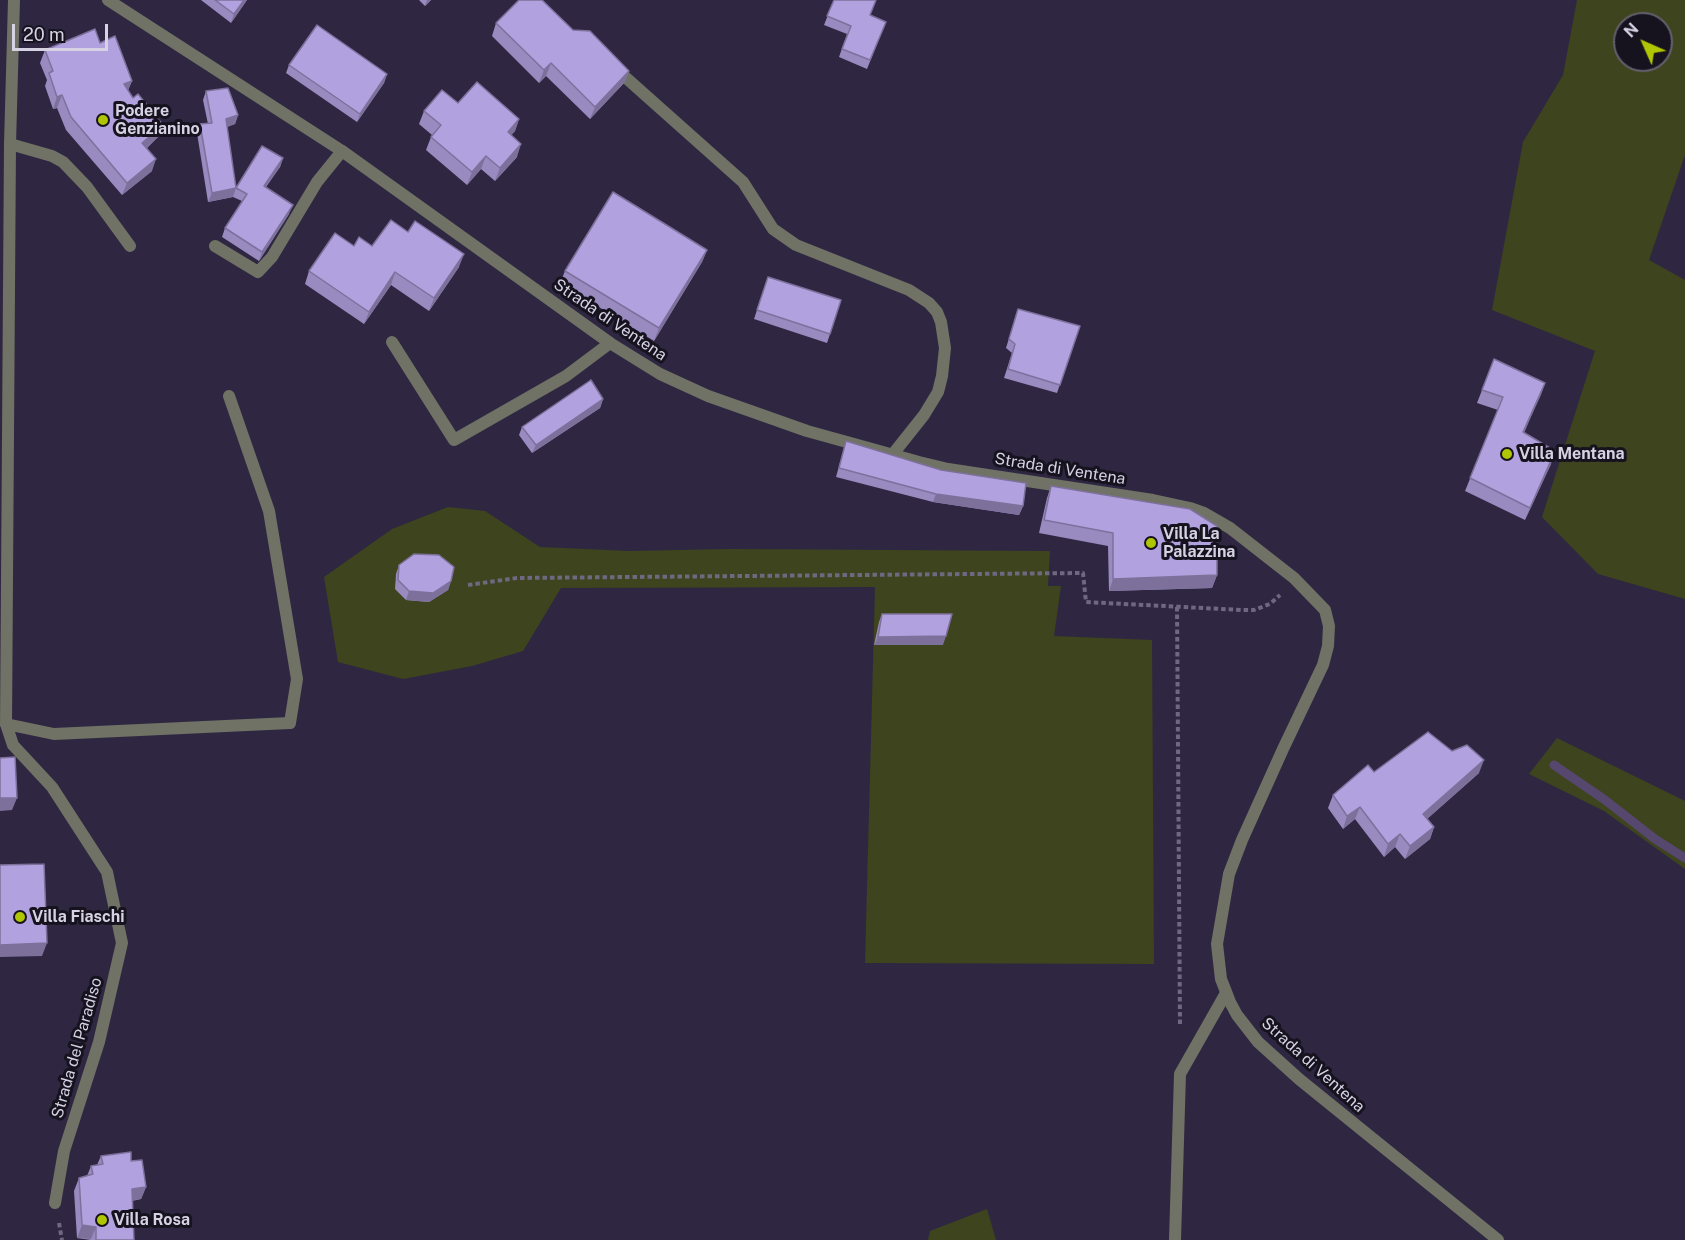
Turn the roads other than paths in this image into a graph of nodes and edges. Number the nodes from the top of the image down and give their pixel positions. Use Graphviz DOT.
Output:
graph roads {
  1 [pos="14,0"];
  2 [pos="108,0"];
  3 [pos="123,4"];
  4 [pos="609,62"];
  5 [pos="10,144"];
  6 [pos="342,152"];
  7 [pos="130,246"];
  8 [pos="215,246"];
  9 [pos="392,342"];
  10 [pos="610,343"];
  11 [pos="229,396"];
  12 [pos="893,454"];
  13 [pos="6,724"];
  14 [pos="1226,993"];
  15 [pos="55,1203"];
  16 [pos="1175,1240"];
  17 [pos="1498,1240"];
  1 -- 5 [label="street, Strada del Paradiso"];
  2 -- 3 [label="street, Strada di Ventena"];
  3 -- 6 [label="street, Strada di Ventena"];
  4 -- 12 [label="street"];
  5 -- 7 [label="street"];
  5 -- 13 [label="street, Strada del Paradiso"];
  6 -- 8 [label="street"];
  6 -- 10 [label="street, Strada di Ventena"];
  9 -- 10 [label="street"];
  10 -- 12 [label="street, Strada di Ventena"];
  11 -- 13 [label="street"];
  12 -- 14 [label="street, Strada di Ventena"];
  13 -- 15 [label="street, Strada del Paradiso"];
  14 -- 16 [label="street"];
  14 -- 17 [label="street, Strada di Ventena"];
}
